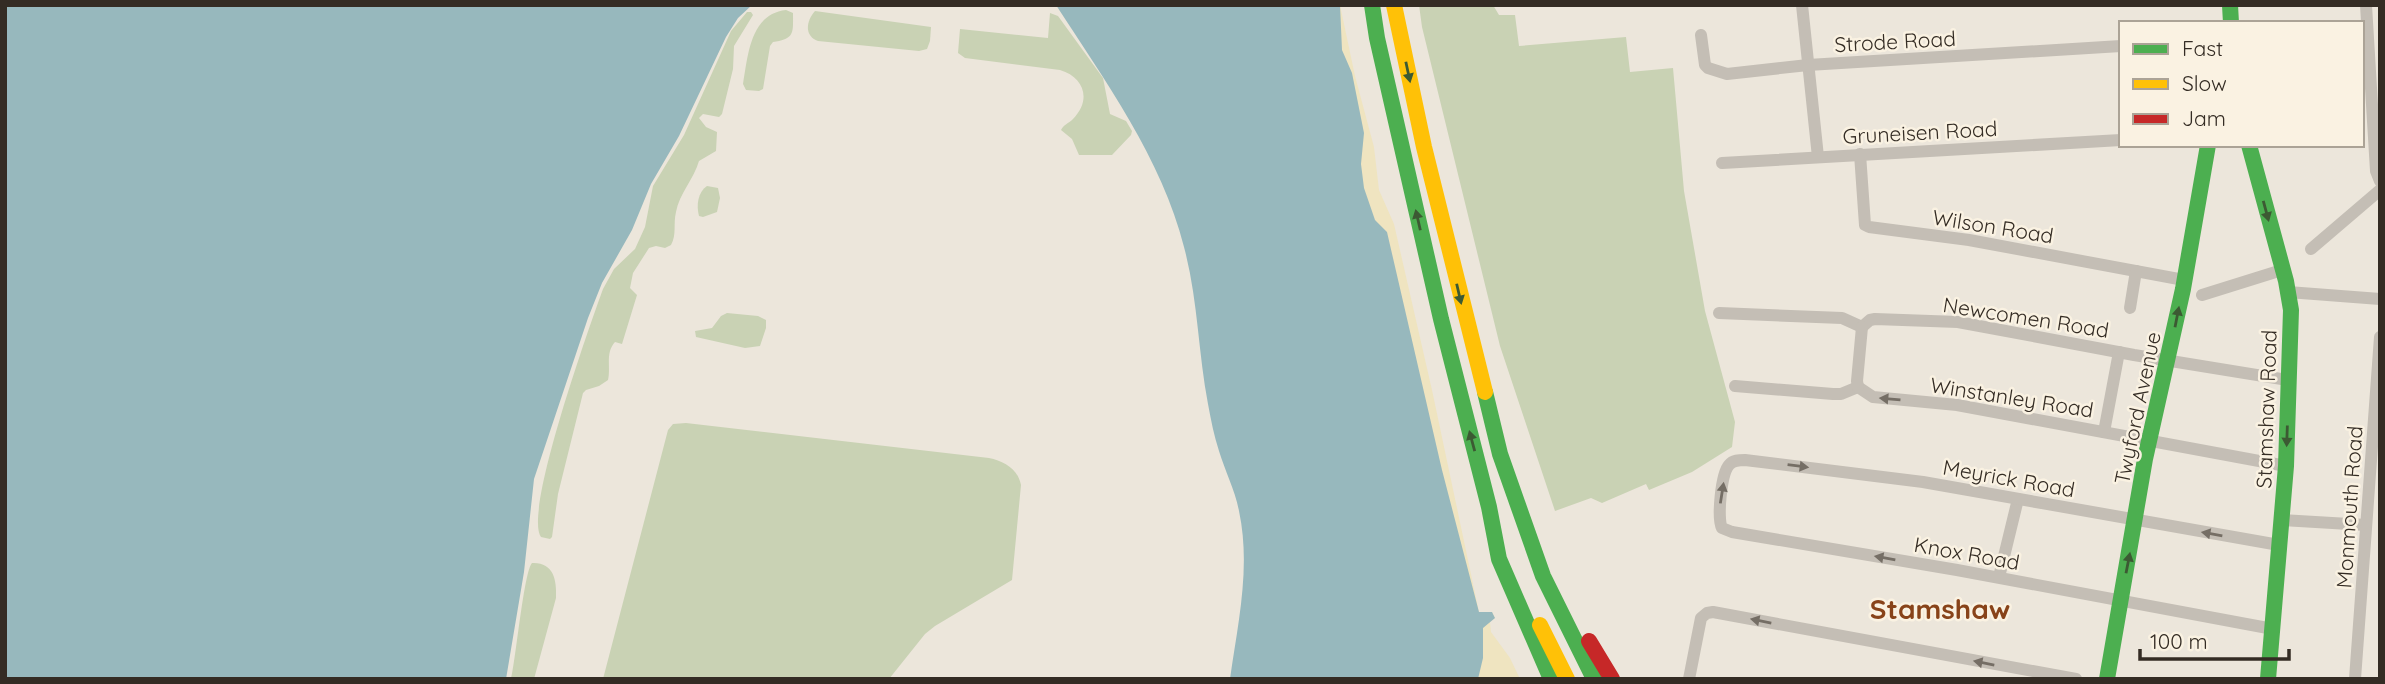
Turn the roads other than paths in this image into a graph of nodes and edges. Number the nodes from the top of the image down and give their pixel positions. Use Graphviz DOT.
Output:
graph roads {
  1 [pos="1372,5"];
  2 [pos="1394,5"];
  3 [pos="1802,5"];
  4 [pos="2366,5"];
  5 [pos="1701,35"];
  6 [pos="2119,47"];
  7 [pos="1808,65"];
  8 [pos="1714,70"];
  9 [pos="1698,71"];
  10 [pos="2119,140"];
  11 [pos="2207,147"];
  12 [pos="2250,147"];
  13 [pos="1860,154"];
  14 [pos="1818,157"];
  15 [pos="1722,163"];
  16 [pos="2380,181"];
  17 [pos="2380,190"];
  18 [pos="2311,248"];
  19 [pos="2282,270"];
  20 [pos="2136,271"];
  21 [pos="2184,280"];
  22 [pos="2288,292"];
  23 [pos="2202,295"];
  24 [pos="2380,299"];
  25 [pos="2130,309"];
  26 [pos="1719,313"];
  27 [pos="1862,327"];
  28 [pos="2380,337"];
  29 [pos="2119,352"];
  30 [pos="2169,360"];
  31 [pos="2288,380"];
  32 [pos="1735,386"];
  33 [pos="1858,387"];
  34 [pos="2104,432"];
  35 [pos="2150,442"];
  36 [pos="1731,463"];
  37 [pos="2286,466"];
  38 [pos="1514,496"];
  39 [pos="2018,499"];
  40 [pos="1489,508"];
  41 [pos="2281,520"];
  42 [pos="2136,521"];
  43 [pos="2366,525"];
  44 [pos="2279,545"];
  45 [pos="1999,578"];
  46 [pos="2121,600"];
  47 [pos="2273,629"];
  48 [pos="1551,679"];
  49 [pos="1567,679"];
  50 [pos="1594,679"];
  51 [pos="1612,679"];
  52 [pos="1689,679"];
  53 [pos="2076,679"];
  54 [pos="2107,679"];
  55 [pos="2268,679"];
  56 [pos="2355,679"];
  40 -- 1 [label="main road, one-way"];
  2 -- 38 [label="main road, one-way"];
  3 -- 7 [label="street"];
  4 -- 16 [label="street"];
  5 -- 8 [label="street"];
  6 -- 7 [label="street, Strode Road"];
  7 -- 8 [label="street, Strode Road"];
  7 -- 14 [label="street"];
  8 -- 9 [label="street"];
  10 -- 13 [label="street, Gruneisen Road"];
  11 -- 21 [label="main road, Twyford Avenue"];
  12 -- 19 [label="main road, Stamshaw Road, one-way"];
  13 -- 14 [label="street, Gruneisen Road"];
  13 -- 20 [label="street, Wilson Road"];
  14 -- 15 [label="street, Gruneisen Road"];
  17 -- 18 [label="street"];
  19 -- 22 [label="main road, Stamshaw Road"];
  19 -- 23 [label="street"];
  20 -- 21 [label="street, Wilson Road"];
  20 -- 25 [label="street"];
  30 -- 21 [label="main road, Twyford Avenue, one-way"];
  22 -- 24 [label="street"];
  22 -- 31 [label="main road, Stamshaw Road"];
  26 -- 27 [label="street, Newcomen Road"];
  27 -- 29 [label="street, Newcomen Road"];
  27 -- 33 [label="street"];
  28 -- 43 [label="street, Monmouth Road"];
  29 -- 30 [label="street, Newcomen Road"];
  29 -- 34 [label="street"];
  30 -- 31 [label="street, Newcomen Road"];
  30 -- 35 [label="main road, Twyford Avenue"];
  31 -- 37 [label="main road, Stamshaw Road, one-way"];
  32 -- 33 [label="street"];
  34 -- 33 [label="street, Winstanley Road, one-way"];
  34 -- 35 [label="street, Winstanley Road"];
  35 -- 37 [label="street, Winstanley Road"];
  35 -- 42 [label="main road, Twyford Avenue"];
  36 -- 39 [label="street, Meyrick Road, one-way"];
  45 -- 36 [label="street, Knox Road, one-way"];
  37 -- 41 [label="main road, Stamshaw Road"];
  38 -- 50 [label="main road"];
  38 -- 51 [label="main road"];
  39 -- 42 [label="street, Meyrick Road"];
  39 -- 45 [label="street"];
  40 -- 48 [label="main road"];
  40 -- 49 [label="main road"];
  41 -- 43 [label="street"];
  41 -- 44 [label="main road, Stamshaw Road"];
  44 -- 42 [label="street, Meyrick Road, one-way"];
  46 -- 42 [label="main road, Twyford Avenue, one-way"];
  43 -- 56 [label="street, Monmouth Road"];
  44 -- 47 [label="main road, Stamshaw Road"];
  45 -- 46 [label="street, Knox Road"];
  46 -- 47 [label="street, Knox Road"];
  46 -- 54 [label="main road, Twyford Avenue"];
  47 -- 55 [label="main road, Stamshaw Road"];
  53 -- 52 [label="street, one-way"];
}
